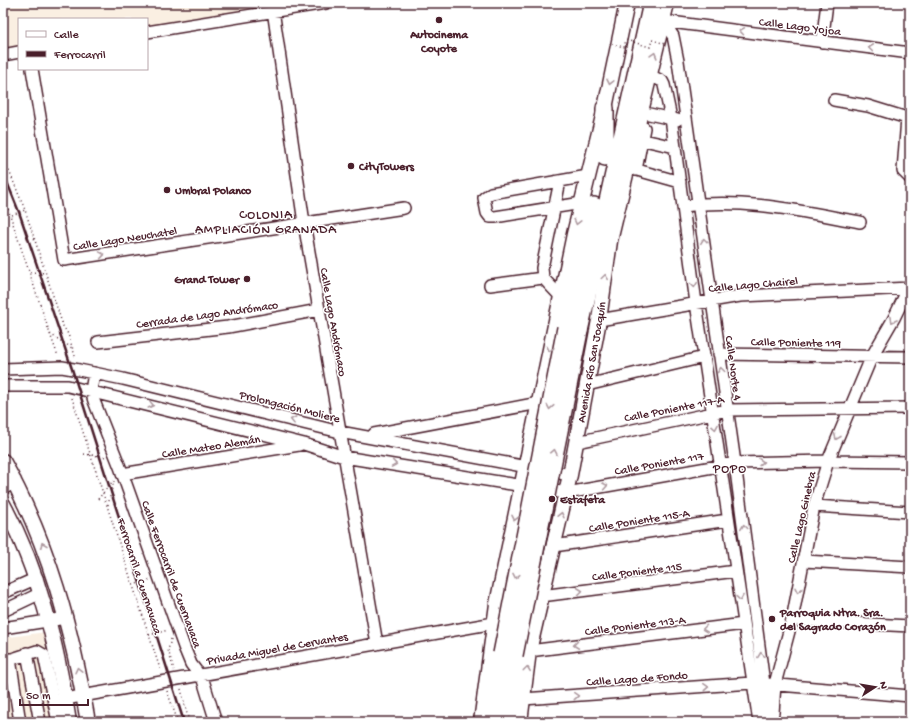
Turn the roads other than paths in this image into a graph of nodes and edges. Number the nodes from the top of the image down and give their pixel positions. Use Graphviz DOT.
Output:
graph roads {
  1 [pos="326,3"];
  2 [pos="627,3"];
  3 [pos="640,3"];
  4 [pos="652,3"];
  5 [pos="667,3"];
  6 [pos="827,3"];
  7 [pos="273,8"];
  8 [pos="663,21"];
  9 [pos="148,32"];
  10 [pos="822,42"];
  11 [pos="18,52"];
  12 [pos="910,53"];
  13 [pos="3,55"];
  14 [pos="32,70"];
  15 [pos="649,76"];
  16 [pos="834,100"];
  17 [pos="605,108"];
  18 [pos="644,113"];
  19 [pos="668,118"];
  20 [pos="908,118"];
  21 [pos="687,124"];
  22 [pos="638,139"];
  23 [pos="672,146"];
  24 [pos="621,164"];
  25 [pos="588,176"];
  26 [pos="910,178"];
  27 [pos="560,181"];
  28 [pos="676,181"];
  29 [pos="582,203"];
  30 [pos="699,204"];
  31 [pos="683,206"];
  32 [pos="555,207"];
  33 [pos="404,208"];
  34 [pos="860,222"];
  35 [pos="304,223"];
  36 [pos="543,278"];
  37 [pos="490,285"];
  38 [pos="909,287"];
  39 [pos="561,297"];
  40 [pos="711,300"];
  41 [pos="696,303"];
  42 [pos="320,310"];
  43 [pos="599,320"];
  44 [pos="98,342"];
  45 [pos="719,354"];
  46 [pos="872,356"];
  47 [pos="704,357"];
  48 [pos="910,357"];
  49 [pos="3,369"];
  50 [pos="94,373"];
  51 [pos="109,376"];
  52 [pos="587,385"];
  53 [pos="3,386"];
  54 [pos="91,391"];
  55 [pos="106,394"];
  56 [pos="539,404"];
  57 [pos="849,408"];
  58 [pos="910,408"];
  59 [pos="727,410"];
  60 [pos="712,412"];
  61 [pos="340,432"];
  62 [pos="106,433"];
  63 [pos="368,436"];
  64 [pos="577,442"];
  65 [pos="304,444"];
  66 [pos="344,456"];
  67 [pos="3,461"];
  68 [pos="828,461"];
  69 [pos="735,462"];
  70 [pos="910,462"];
  71 [pos="721,465"];
  72 [pos="526,466"];
  73 [pos="570,475"];
  74 [pos="118,477"];
  75 [pos="9,484"];
  76 [pos="522,485"];
  77 [pos="567,493"];
  78 [pos="3,504"];
  79 [pos="814,506"];
  80 [pos="910,512"];
  81 [pos="728,520"];
  82 [pos="554,546"];
  83 [pos="804,561"];
  84 [pos="910,567"];
  85 [pos="736,571"];
  86 [pos="36,578"];
  87 [pos="3,593"];
  88 [pos="41,593"];
  89 [pos="541,596"];
  90 [pos="497,604"];
  91 [pos="3,611"];
  92 [pos="537,614"];
  93 [pos="66,618"];
  94 [pos="792,620"];
  95 [pos="49,621"];
  96 [pos="494,623"];
  97 [pos="744,624"];
  98 [pos="910,626"];
  99 [pos="3,628"];
  100 [pos="378,644"];
  101 [pos="28,653"];
  102 [pos="515,653"];
  103 [pos="6,661"];
  104 [pos="200,675"];
  105 [pos="752,683"];
  106 [pos="770,684"];
  107 [pos="84,696"];
  108 [pos="910,696"];
  109 [pos="65,699"];
  110 [pos="523,699"];
  111 [pos="20,722"];
  112 [pos="40,722"];
  113 [pos="58,722"];
  114 [pos="69,722"];
  115 [pos="88,722"];
  116 [pos="216,722"];
  117 [pos="481,722"];
  118 [pos="494,722"];
  119 [pos="507,722"];
  120 [pos="520,722"];
  121 [pos="759,722"];
  122 [pos="769,722"];
  123 [pos="772,722"];
  1 -- 7 [label="street"];
  2 -- 17 [label="main road, one-way"];
  3 -- 24 [label="highway, Avenida Río San Joaquín"];
  4 -- 24 [label="highway, Avenida Río San Joaquín"];
  5 -- 8 [label="main road, Avenida Río San Joaquín"];
  6 -- 10 [label="street"];
  7 -- 9 [label="street"];
  7 -- 35 [label="street, Calle Lago Andrómaco"];
  10 -- 8 [label="street, Calle Lago Yojoa, one-way"];
  15 -- 8 [label="main road, Avenida Río San Joaquín, one-way"];
  8 -- 21 [label="street, Calle Norte 4"];
  12 -- 10 [label="street, Calle Lago Yojoa, one-way"];
  11 -- 13 [label="street"];
  14 -- 35 [label="street, Calle Lago Neuchatel, one-way"];
  15 -- 18 [label="main road, Avenida Río San Joaquín"];
  15 -- 19 [label="street"];
  16 -- 20 [label="street"];
  17 -- 24 [label="highway"];
  17 -- 25 [label="main road"];
  18 -- 19 [label="street"];
  18 -- 22 [label="main road, Avenida Río San Joaquín"];
  18 -- 24 [label="highway"];
  19 -- 21 [label="street"];
  19 -- 23 [label="street"];
  20 -- 26 [label="street"];
  21 -- 30 [label="street, Calle Norte 4"];
  22 -- 23 [label="street"];
  22 -- 24 [label="main road, Avenida Río San Joaquín"];
  23 -- 28 [label="street"];
  24 -- 28 [label="street"];
  43 -- 24 [label="main road, Avenida Río San Joaquín, one-way"];
  24 -- 102 [label="highway, Avenida Río San Joaquín, bridge"];
  25 -- 27 [label="street"];
  25 -- 29 [label="main road"];
  27 -- 32 [label="street"];
  27 -- 32 [label="street"];
  28 -- 31 [label="street"];
  29 -- 32 [label="street"];
  29 -- 39 [label="main road, one-way"];
  30 -- 31 [label="street"];
  30 -- 34 [label="street"];
  40 -- 30 [label="street, Calle Norte 4, one-way"];
  31 -- 41 [label="street, one-way"];
  32 -- 36 [label="street"];
  33 -- 35 [label="street, Calle Lago Neuchatel"];
  35 -- 42 [label="street, Calle Lago Andrómaco"];
  36 -- 37 [label="street"];
  36 -- 39 [label="street"];
  38 -- 40 [label="street, Calle Lago Chairel"];
  38 -- 46 [label="street, Calle Lago Ginebra, one-way"];
  39 -- 56 [label="main road, one-way"];
  40 -- 41 [label="street, Calle Lago Chairel"];
  40 -- 45 [label="street, Calle Norte 4"];
  41 -- 43 [label="street, Calle Lago Chairel"];
  41 -- 47 [label="street"];
  42 -- 44 [label="street, Cerrada de Lago Andrómaco"];
  42 -- 61 [label="street, Calle Lago Andrómaco"];
  43 -- 52 [label="main road, Avenida Río San Joaquín"];
  45 -- 46 [label="street, Calle Poniente 119"];
  59 -- 45 [label="street, Calle Norte 4, one-way"];
  46 -- 48 [label="street, Calle Poniente 119"];
  46 -- 57 [label="street, Calle Lago Ginebra"];
  47 -- 52 [label="street"];
  47 -- 60 [label="street"];
  49 -- 50 [label="street, Prolongación Moliere"];
  50 -- 51 [label="street, Prolongación Moliere"];
  50 -- 54 [label="street, Calle Ferrocarril de Cuernavaca"];
  51 -- 55 [label="street, Calle Ferrocarril de Cuernavaca"];
  61 -- 51 [label="street, Prolongación Moliere, one-way"];
  52 -- 64 [label="main road, Avenida Río San Joaquín"];
  53 -- 54 [label="street"];
  54 -- 55 [label="street"];
  54 -- 62 [label="street, Calle Ferrocarril de Cuernavaca"];
  55 -- 62 [label="street, Calle Ferrocarril de Cuernavaca"];
  55 -- 65 [label="street, one-way"];
  56 -- 63 [label="street"];
  56 -- 72 [label="main road, one-way"];
  57 -- 58 [label="street, Calle Poniente 117-A"];
  57 -- 59 [label="street, Calle Poniente 117-A"];
  57 -- 68 [label="street, Calle Lago Ginebra, one-way"];
  59 -- 60 [label="street, Calle Poniente 117-A"];
  59 -- 69 [label="street, Calle Norte 4"];
  60 -- 64 [label="street, Calle Poniente 117-A"];
  60 -- 71 [label="street, one-way"];
  61 -- 63 [label="street, Prolongación Moliere"];
  61 -- 66 [label="street, Calle Lago Andrómaco"];
  62 -- 74 [label="street, Calle Ferrocarril de Cuernavaca"];
  63 -- 72 [label="street, Prolongación Moliere"];
  64 -- 73 [label="main road, Avenida Río San Joaquín"];
  65 -- 66 [label="street"];
  65 -- 74 [label="street, Calle Mateo Alemán"];
  66 -- 76 [label="street, one-way"];
  66 -- 100 [label="street, Calle Lago Andrómaco"];
  67 -- 75 [label="main road"];
  69 -- 68 [label="street, Calle Poniente 117, one-way"];
  68 -- 70 [label="street, Calle Poniente 117"];
  68 -- 79 [label="street, Calle Lago Ginebra"];
  69 -- 71 [label="street, Calle Poniente 117"];
  106 -- 69 [label="street, Calle Norte 4, one-way"];
  77 -- 71 [label="street, Calle Poniente 117, one-way"];
  71 -- 81 [label="street"];
  72 -- 73 [label="street, Prolongación Moliere"];
  72 -- 76 [label="main road"];
  73 -- 77 [label="main road, Avenida Río San Joaquín"];
  74 -- 104 [label="street, Calle Ferrocarril de Cuernavaca"];
  93 -- 75 [label="main road, one-way"];
  76 -- 77 [label="street"];
  76 -- 90 [label="main road, one-way"];
  82 -- 77 [label="main road, Avenida Río San Joaquín, one-way"];
  78 -- 86 [label="main road"];
  79 -- 80 [label="street"];
  79 -- 83 [label="street, Calle Lago Ginebra"];
  81 -- 82 [label="street, Calle Poniente 115-A"];
  81 -- 85 [label="street"];
  82 -- 89 [label="main road, Avenida Río San Joaquín"];
  83 -- 84 [label="street"];
  83 -- 94 [label="street, Calle Lago Ginebra, one-way"];
  89 -- 85 [label="street, Calle Poniente 115, one-way"];
  85 -- 97 [label="street, one-way"];
  86 -- 87 [label="street"];
  86 -- 88 [label="main road"];
  88 -- 91 [label="street"];
  88 -- 95 [label="main road"];
  89 -- 92 [label="main road, Avenida Río San Joaquín"];
  90 -- 92 [label="main road"];
  90 -- 96 [label="main road"];
  92 -- 102 [label="main road, Avenida Río San Joaquín"];
  93 -- 95 [label="street"];
  107 -- 93 [label="main road, one-way"];
  94 -- 98 [label="street"];
  94 -- 106 [label="street, Calle Lago Ginebra"];
  95 -- 99 [label="street"];
  95 -- 109 [label="main road"];
  96 -- 100 [label="street, Privada Miguel de Cervantes"];
  96 -- 117 [label="main road"];
  97 -- 102 [label="street, Calle Poniente 113-A, one-way"];
  97 -- 105 [label="street"];
  100 -- 104 [label="street, Privada Miguel de Cervantes"];
  101 -- 103 [label="street"];
  101 -- 112 [label="street"];
  101 -- 113 [label="street"];
  110 -- 102 [label="main road, Avenida Río San Joaquín, one-way"];
  102 -- 118 [label="highway, Avenida Río San Joaquín"];
  102 -- 119 [label="highway, Avenida Río San Joaquín"];
  103 -- 111 [label="street"];
  104 -- 107 [label="street, Privada Miguel de Cervantes"];
  104 -- 116 [label="street, Calle Ferrocarril de Cuernavaca"];
  110 -- 105 [label="street, Calle Lago de Fondo, one-way"];
  105 -- 121 [label="street"];
  106 -- 108 [label="street"];
  106 -- 122 [label="street, Calle Norte 4"];
  106 -- 123 [label="street, Calle Lago Ginebra"];
  107 -- 109 [label="street, Privada Miguel de Cervantes"];
  107 -- 115 [label="main road"];
  109 -- 114 [label="main road"];
  110 -- 120 [label="main road, Avenida Río San Joaquín"];
}
